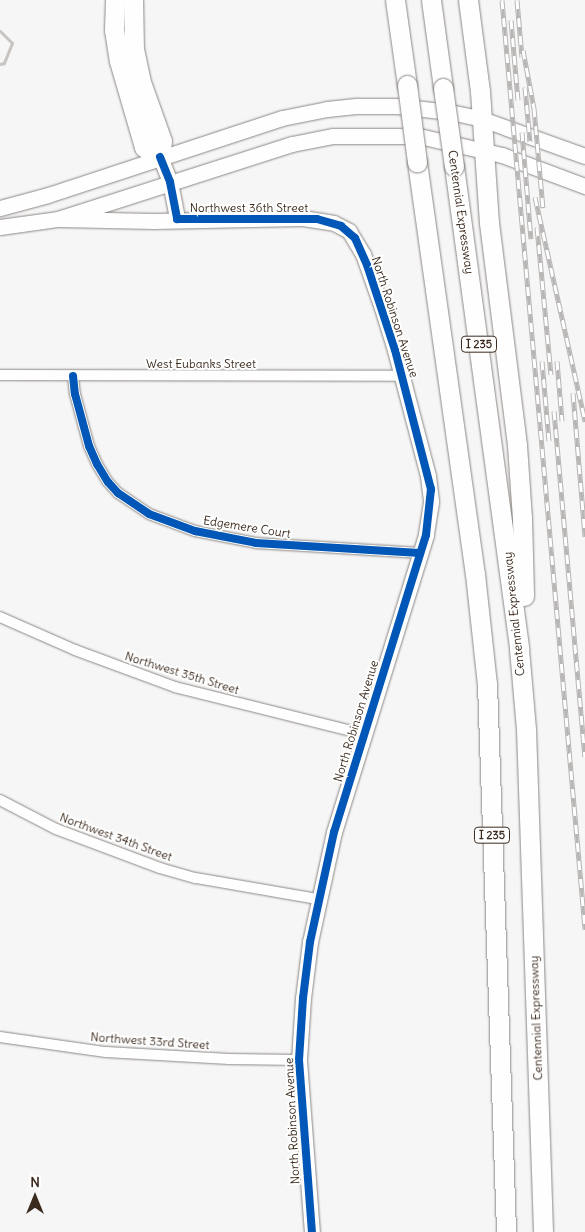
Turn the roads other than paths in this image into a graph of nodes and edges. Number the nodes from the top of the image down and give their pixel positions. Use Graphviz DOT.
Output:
graph roads {
  1 [pos="115,0"];
  2 [pos="133,0"];
  3 [pos="395,0"];
  4 [pos="431,0"];
  5 [pos="468,0"];
  6 [pos="482,119"];
  7 [pos="484,151"];
  8 [pos="585,156"];
  9 [pos="160,157"];
  10 [pos="170,182"];
  11 [pos="585,186"];
  12 [pos="0,208"];
  13 [pos="58,219"];
  14 [pos="177,219"];
  15 [pos="0,227"];
  16 [pos="349,231"];
  17 [pos="0,375"];
  18 [pos="73,376"];
  19 [pos="402,376"];
  20 [pos="420,553"];
  21 [pos="0,617"];
  22 [pos="526,729"];
  23 [pos="364,734"];
  24 [pos="0,800"];
  25 [pos="318,899"];
  26 [pos="0,1037"];
  27 [pos="299,1060"];
  28 [pos="312,1232"];
  29 [pos="506,1232"];
  30 [pos="543,1232"];
  1 -- 9 [label="highway"];
  2 -- 9 [label="highway"];
  3 -- 29 [label="highway, I 235, bridge"];
  4 -- 22 [label="highway, Centennial Expressway / I 235, bridge"];
  5 -- 6 [label="highway"];
  6 -- 7 [label="highway"];
  6 -- 8 [label="main road"];
  6 -- 9 [label="main road"];
  7 -- 10 [label="main road"];
  7 -- 11 [label="main road"];
  7 -- 22 [label="highway"];
  9 -- 10 [label="main road"];
  9 -- 12 [label="main road"];
  10 -- 13 [label="main road"];
  10 -- 14 [label="main road"];
  13 -- 14 [label="main road, Northwest 36th Street"];
  13 -- 15 [label="main road"];
  14 -- 16 [label="main road, Northwest 36th Street"];
  16 -- 19 [label="main road, North Robinson Avenue"];
  17 -- 18 [label="street, West Eubanks Street"];
  18 -- 19 [label="street, West Eubanks Street"];
  18 -- 20 [label="street, Edgemere Court"];
  19 -- 20 [label="main road, North Robinson Avenue"];
  20 -- 23 [label="main road, North Robinson Avenue"];
  21 -- 23 [label="street, Northwest 35th Street"];
  22 -- 30 [label="highway, Centennial Expressway / I 235"];
  23 -- 25 [label="main road, North Robinson Avenue"];
  24 -- 25 [label="street, Northwest 34th Street"];
  25 -- 27 [label="main road, North Robinson Avenue"];
  26 -- 27 [label="street, Northwest 33rd Street"];
  27 -- 28 [label="main road, North Robinson Avenue"];
}
